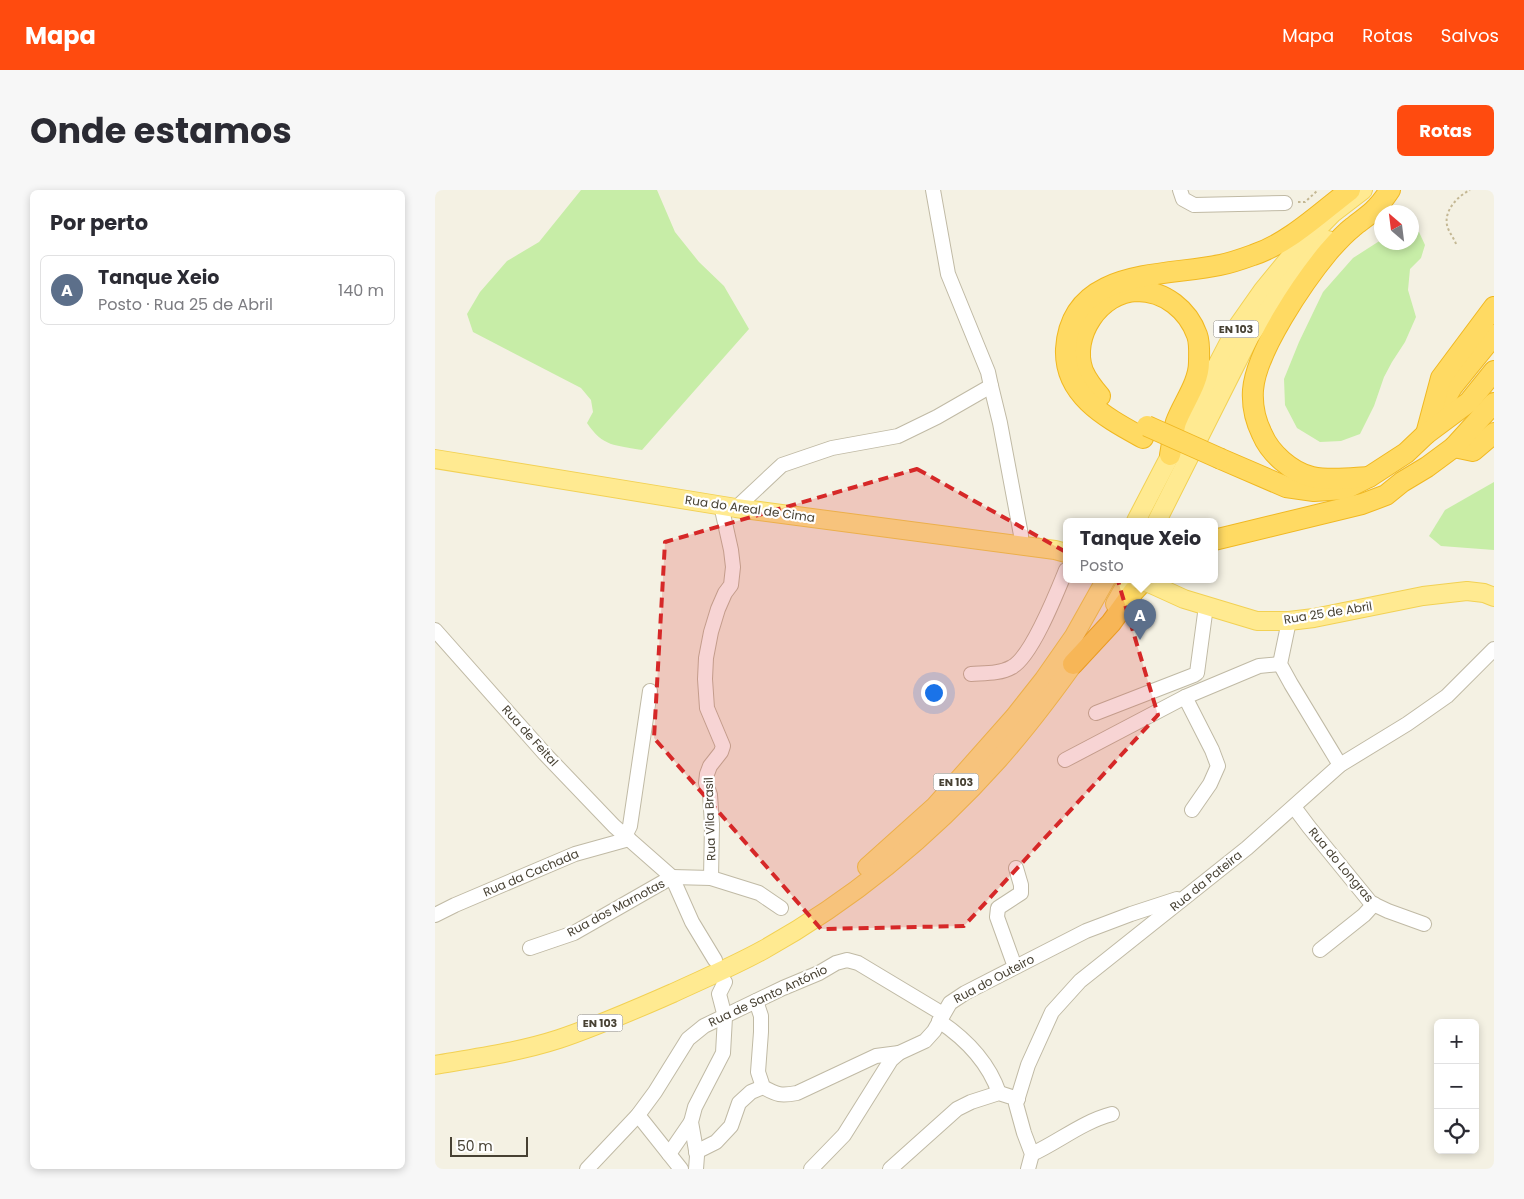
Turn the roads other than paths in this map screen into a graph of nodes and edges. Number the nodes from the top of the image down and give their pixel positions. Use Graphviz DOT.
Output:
graph roads {
  1 [pos="933,190"];
  2 [pos="1180,190"];
  3 [pos="1350,190"];
  4 [pos="1363,190"];
  5 [pos="1389,190"];
  6 [pos="1285,203"];
  7 [pos="1494,307"];
  8 [pos="1494,335"];
  9 [pos="1494,350"];
  10 [pos="1494,371"];
  11 [pos="991,386"];
  12 [pos="1494,387"];
  13 [pos="1494,403"];
  14 [pos="1494,421"];
  15 [pos="1145,432"];
  16 [pos="1494,433"];
  17 [pos="1426,434"];
  18 [pos="1454,447"];
  19 [pos="1170,456"];
  20 [pos="435,459"];
  21 [pos="1218,464"];
  22 [pos="1369,477"];
  23 [pos="1402,482"];
  24 [pos="728,506"];
  25 [pos="1137,518"];
  26 [pos="1159,518"];
  27 [pos="1218,539"];
  28 [pos="1021,547"];
  29 [pos="1063,552"];
  30 [pos="1063,577"];
  31 [pos="1104,583"];
  32 [pos="1127,583"];
  33 [pos="1141,583"];
  34 [pos="1150,583"];
  35 [pos="1494,597"];
  36 [pos="1206,606"];
  37 [pos="1289,621"];
  38 [pos="435,630"];
  39 [pos="1494,649"];
  40 [pos="1073,664"];
  41 [pos="1281,664"];
  42 [pos="971,674"];
  43 [pos="650,690"];
  44 [pos="1185,697"];
  45 [pos="1096,713"];
  46 [pos="1065,760"];
  47 [pos="1340,765"];
  48 [pos="1294,807"];
  49 [pos="1192,810"];
  50 [pos="627,837"];
  51 [pos="1016,868"];
  52 [pos="672,878"];
  53 [pos="711,878"];
  54 [pos="1187,896"];
  55 [pos="1374,904"];
  56 [pos="781,908"];
  57 [pos="435,916"];
  58 [pos="1424,924"];
  59 [pos="530,948"];
  60 [pos="1320,950"];
  61 [pos="715,960"];
  62 [pos="1015,967"];
  63 [pos="697,982"];
  64 [pos="725,982"];
  65 [pos="756,1001"];
  66 [pos="725,1017"];
  67 [pos="941,1018"];
  68 [pos="899,1052"];
  69 [pos="435,1065"];
  70 [pos="763,1087"];
  71 [pos="999,1093"];
  72 [pos="1018,1098"];
  73 [pos="1112,1114"];
  74 [pos="639,1115"];
  75 [pos="691,1122"];
  76 [pos="696,1152"];
  77 [pos="669,1154"];
  78 [pos="1033,1154"];
  79 [pos="587,1169"];
  80 [pos="681,1169"];
  81 [pos="696,1169"];
  82 [pos="811,1169"];
  83 [pos="890,1169"];
  84 [pos="1028,1169"];
  1 -- 11 [label="street"];
  2 -- 6 [label="street"];
  3 -- 15 [label="highway"];
  4 -- 19 [label="main road, EN 103"];
  5 -- 22 [label="highway"];
  5 -- 26 [label="main road, EN 103"];
  7 -- 17 [label="highway"];
  8 -- 17 [label="highway"];
  9 -- 17 [label="highway"];
  10 -- 17 [label="highway"];
  11 -- 24 [label="street"];
  11 -- 28 [label="street"];
  12 -- 18 [label="highway"];
  13 -- 18 [label="highway"];
  14 -- 18 [label="highway"];
  15 -- 19 [label="highway"];
  15 -- 21 [label="highway"];
  16 -- 18 [label="highway"];
  17 -- 22 [label="highway"];
  18 -- 23 [label="highway"];
  19 -- 25 [label="main road, EN 103"];
  20 -- 24 [label="main road, Rua do Areal de Cima"];
  21 -- 22 [label="highway"];
  21 -- 23 [label="highway"];
  23 -- 27 [label="highway"];
  24 -- 28 [label="main road, Rua do Areal de Cima"];
  24 -- 53 [label="street, Rua Vila Brasil"];
  28 -- 29 [label="main road, Rua do Areal de Cima"];
  30 -- 42 [label="street"];
  31 -- 63 [label="main road, EN 103"];
  32 -- 40 [label="main road, EN 103"];
  33 -- 40 [label="highway"];
  34 -- 36 [label="main road, Rua 25 de Abril"];
  35 -- 37 [label="main road, Rua 25 de Abril"];
  36 -- 37 [label="main road, Rua 25 de Abril"];
  36 -- 45 [label="street"];
  37 -- 41 [label="street"];
  38 -- 50 [label="street, Rua de Feital"];
  39 -- 47 [label="street, Rua da Pateira"];
  40 -- 63 [label="main road, EN 103"];
  41 -- 44 [label="street"];
  41 -- 47 [label="street"];
  43 -- 50 [label="street"];
  44 -- 46 [label="street"];
  44 -- 49 [label="street"];
  47 -- 48 [label="street, Rua da Pateira"];
  48 -- 54 [label="street, Rua da Pateira"];
  48 -- 55 [label="street, Rua do Longras"];
  50 -- 52 [label="street"];
  50 -- 57 [label="street, Rua da Cachada"];
  51 -- 62 [label="street"];
  52 -- 53 [label="street"];
  52 -- 59 [label="street, Rua dos Marnotas"];
  52 -- 61 [label="street"];
  53 -- 56 [label="street"];
  54 -- 62 [label="street, Rua do Outeiro"];
  54 -- 72 [label="street, Rua da Pateira"];
  55 -- 58 [label="street, Rua do Longras"];
  55 -- 60 [label="street"];
  62 -- 67 [label="street, Rua do Outeiro"];
  63 -- 69 [label="main road, EN 103"];
  64 -- 66 [label="street"];
  65 -- 66 [label="street, Rua de Santo António"];
  65 -- 67 [label="street, Rua de Santo António"];
  65 -- 70 [label="street"];
  66 -- 74 [label="street, Rua de Santo António"];
  66 -- 75 [label="street"];
  67 -- 68 [label="street, Rua do Outeiro"];
  67 -- 71 [label="street"];
  68 -- 70 [label="street"];
  68 -- 82 [label="street, Rua do Outeiro"];
  70 -- 76 [label="street"];
  71 -- 72 [label="street"];
  71 -- 83 [label="street"];
  72 -- 78 [label="street, Rua da Pateira"];
  73 -- 78 [label="street"];
  74 -- 77 [label="street"];
  74 -- 79 [label="street, Rua de Santo António"];
  75 -- 76 [label="street"];
  75 -- 77 [label="street"];
  76 -- 81 [label="street"];
  77 -- 80 [label="street"];
  78 -- 84 [label="street"];
}
